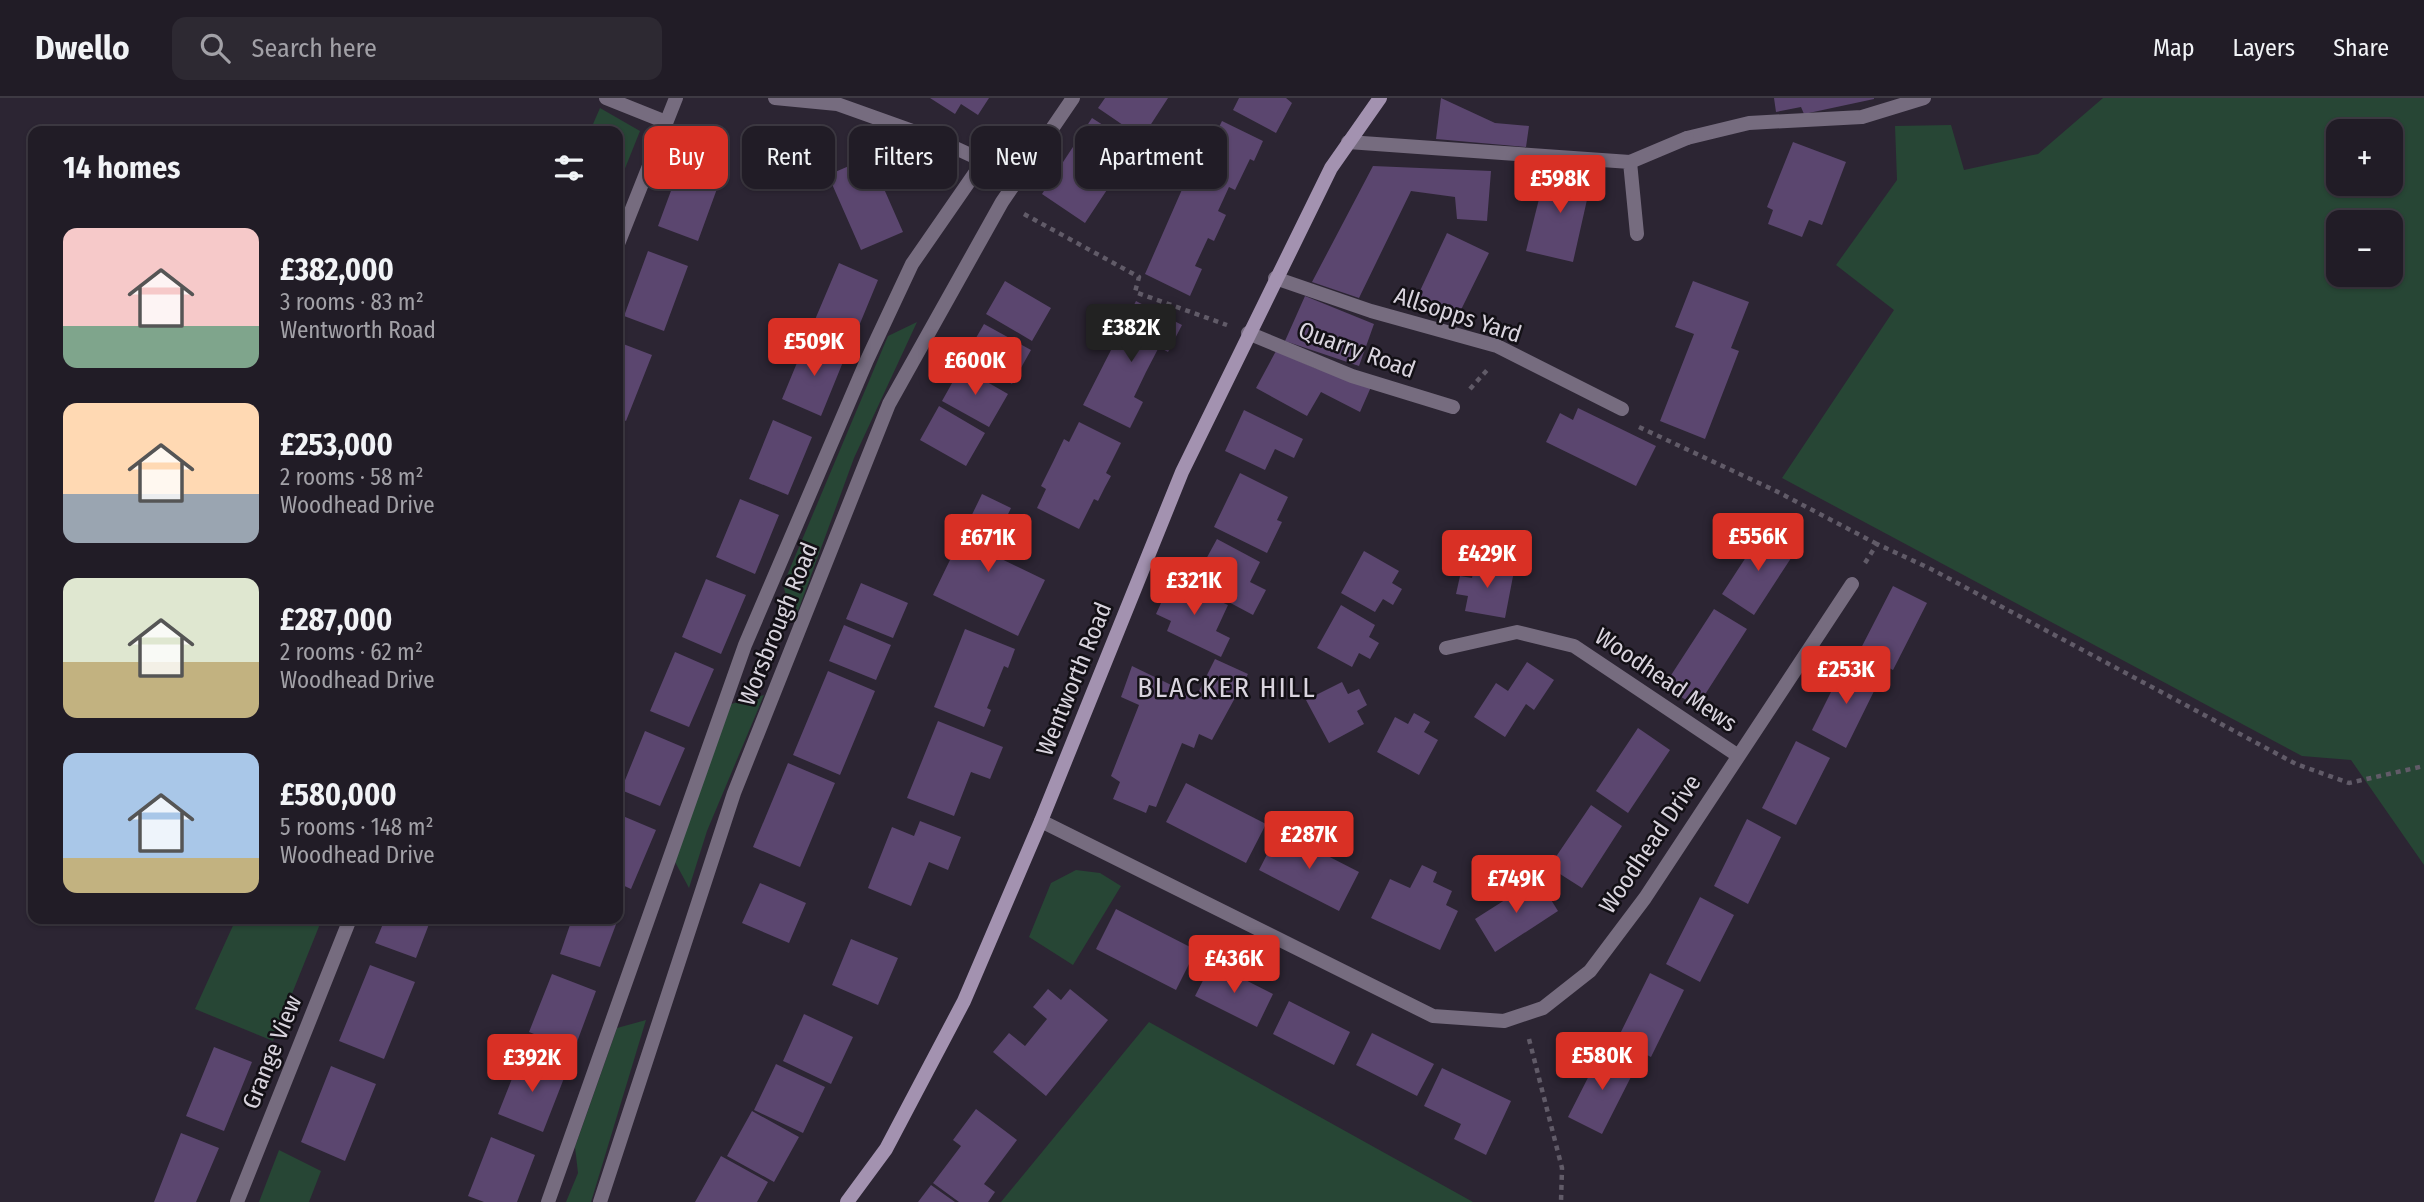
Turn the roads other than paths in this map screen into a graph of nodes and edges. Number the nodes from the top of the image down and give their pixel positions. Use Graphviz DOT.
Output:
graph roads {
  1 [pos="606,98"];
  2 [pos="676,98"];
  3 [pos="775,98"];
  4 [pos="1073,98"];
  5 [pos="1380,98"];
  6 [pos="1924,98"];
  7 [pos="666,122"];
  8 [pos="1054,126"];
  9 [pos="1348,142"];
  10 [pos="971,154"];
  11 [pos="1630,162"];
  12 [pos="971,179"];
  13 [pos="1010,189"];
  14 [pos="623,231"];
  15 [pos="1637,234"];
  16 [pos="1275,278"];
  17 [pos="1248,333"];
  18 [pos="1453,407"];
  19 [pos="1622,409"];
  20 [pos="1852,584"];
  21 [pos="1446,648"];
  22 [pos="1737,754"];
  23 [pos="1041,821"];
  24 [pos="348,924"];
  25 [pos="237,1202"];
  26 [pos="548,1202"];
  27 [pos="600,1202"];
  28 [pos="847,1202"];
  1 -- 7 [label="street"];
  2 -- 7 [label="street"];
  3 -- 10 [label="street"];
  4 -- 8 [label="street, Worsbrough Road"];
  5 -- 9 [label="street, Wentworth Road"];
  6 -- 11 [label="street"];
  7 -- 14 [label="street"];
  9 -- 11 [label="street"];
  9 -- 16 [label="street, Wentworth Road"];
  11 -- 15 [label="street"];
  12 -- 26 [label="street, Worsbrough Road"];
  13 -- 27 [label="street, Worsbrough Road"];
  16 -- 17 [label="street, Wentworth Road"];
  16 -- 19 [label="street, Allsopps Yard"];
  17 -- 18 [label="street, Quarry Road"];
  17 -- 23 [label="street, Wentworth Road"];
  20 -- 22 [label="street, Woodhead Drive"];
  21 -- 22 [label="street, Woodhead Mews"];
  22 -- 23 [label="street, Woodhead Drive"];
  23 -- 28 [label="street, Wentworth Road"];
  24 -- 25 [label="street, Grange View"];
}
